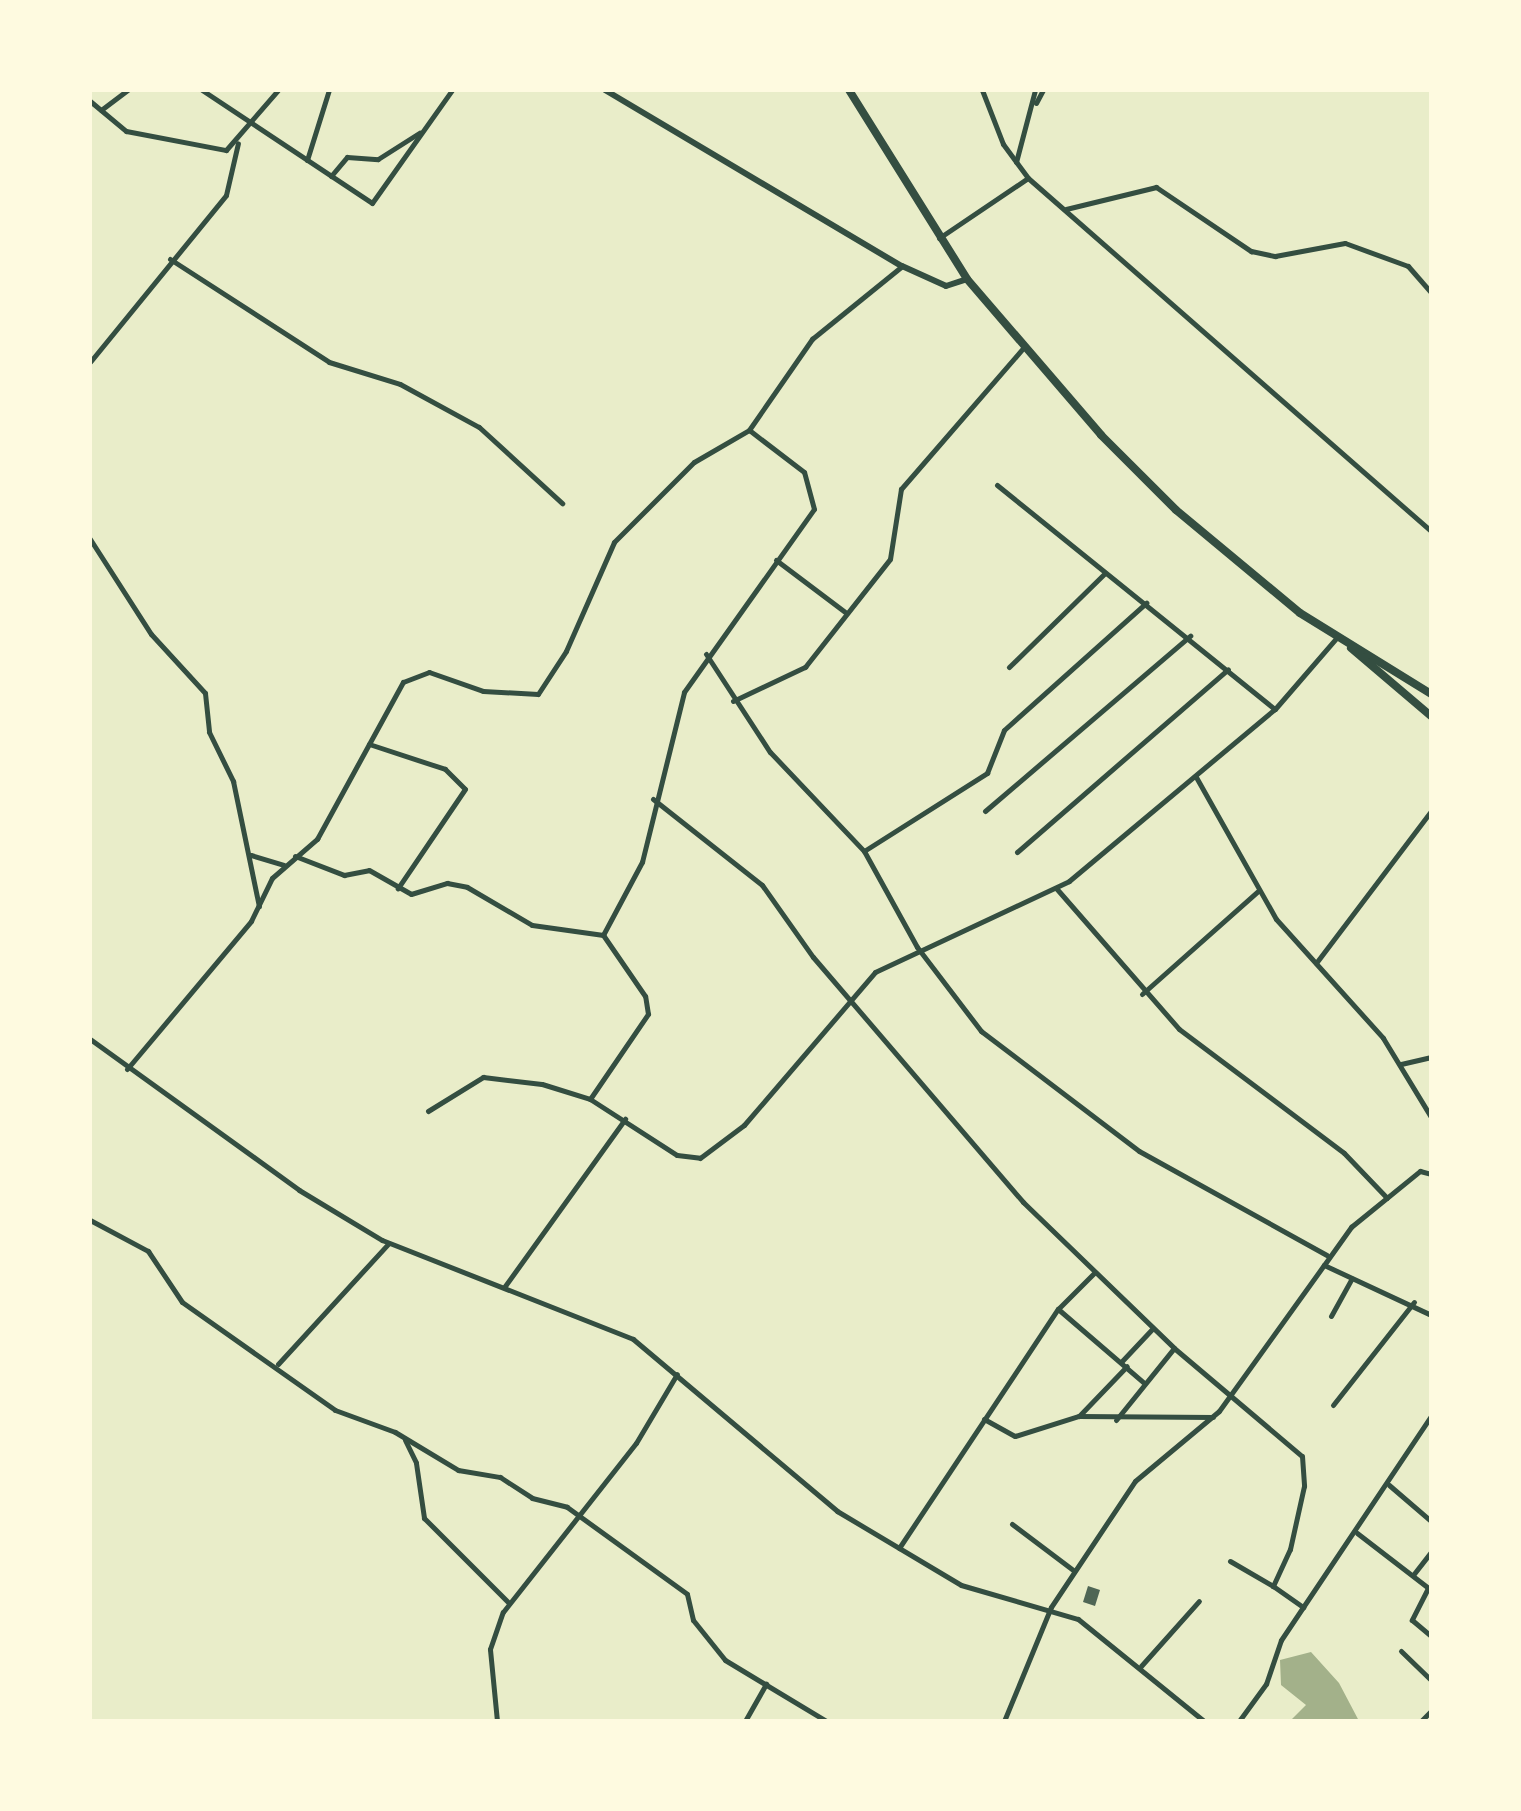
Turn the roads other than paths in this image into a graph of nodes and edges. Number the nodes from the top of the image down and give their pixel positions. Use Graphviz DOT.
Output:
graph roads {
  1 [pos="128,90"];
  2 [pos="202,90"];
  3 [pos="278,90"];
  4 [pos="329,90"];
  5 [pos="452,90"];
  6 [pos="605,90"];
  7 [pos="849,90"];
  8 [pos="982,90"];
  9 [pos="1035,90"];
  10 [pos="1043,90"];
  11 [pos="90,101"];
  12 [pos="1035,105"];
  13 [pos="101,110"];
  14 [pos="253,126"];
  15 [pos="423,130"];
  16 [pos="238,143"];
  17 [pos="307,160"];
  18 [pos="1016,163"];
  19 [pos="331,176"];
  20 [pos="1028,178"];
  21 [pos="1065,209"];
  22 [pos="939,238"];
  23 [pos="170,259"];
  24 [pos="902,266"];
  25 [pos="967,279"];
  26 [pos="1431,292"];
  27 [pos="1023,348"];
  28 [pos="90,362"];
  29 [pos="749,430"];
  30 [pos="997,485"];
  31 [pos="562,503"];
  32 [pos="1431,531"];
  33 [pos="90,539"];
  34 [pos="776,559"];
  35 [pos="1105,573"];
  36 [pos="1146,603"];
  37 [pos="845,612"];
  38 [pos="1190,636"];
  39 [pos="1338,636"];
  40 [pos="1348,644"];
  41 [pos="706,654"];
  42 [pos="1009,667"];
  43 [pos="1228,669"];
  44 [pos="1431,694"];
  45 [pos="733,701"];
  46 [pos="1275,709"];
  47 [pos="1431,716"];
  48 [pos="369,744"];
  49 [pos="1196,777"];
  50 [pos="653,799"];
  51 [pos="985,811"];
  52 [pos="1431,811"];
  53 [pos="864,851"];
  54 [pos="1017,852"];
  55 [pos="251,855"];
  56 [pos="295,856"];
  57 [pos="284,865"];
  58 [pos="398,888"];
  59 [pos="1056,888"];
  60 [pos="1258,891"];
  61 [pos="259,907"];
  62 [pos="603,935"];
  63 [pos="917,947"];
  64 [pos="1316,963"];
  65 [pos="1142,994"];
  66 [pos="856,1001"];
  67 [pos="90,1039"];
  68 [pos="1431,1057"];
  69 [pos="1401,1064"];
  70 [pos="127,1069"];
  71 [pos="590,1099"];
  72 [pos="428,1111"];
  73 [pos="1431,1117"];
  74 [pos="625,1119"];
  75 [pos="1431,1174"];
  76 [pos="1387,1198"];
  77 [pos="90,1220"];
  78 [pos="388,1244"];
  79 [pos="1327,1255"];
  80 [pos="1324,1265"];
  81 [pos="1095,1272"];
  82 [pos="1352,1278"];
  83 [pos="505,1286"];
  84 [pos="1414,1302"];
  85 [pos="1058,1309"];
  86 [pos="1431,1315"];
  87 [pos="1331,1316"];
  88 [pos="1153,1328"];
  89 [pos="1174,1348"];
  90 [pos="278,1364"];
  91 [pos="1124,1364"];
  92 [pos="677,1374"];
  93 [pos="1144,1383"];
  94 [pos="1232,1395"];
  95 [pos="1333,1405"];
  96 [pos="1079,1416"];
  97 [pos="1431,1416"];
  98 [pos="1213,1417"];
  99 [pos="984,1419"];
  100 [pos="1116,1420"];
  101 [pos="404,1439"];
  102 [pos="1389,1485"];
  103 [pos="576,1515"];
  104 [pos="1431,1521"];
  105 [pos="1012,1524"];
  106 [pos="1357,1533"];
  107 [pos="899,1548"];
  108 [pos="1431,1552"];
  109 [pos="1230,1561"];
  110 [pos="1073,1570"];
  111 [pos="1413,1575"];
  112 [pos="1273,1586"];
  113 [pos="1430,1589"];
  114 [pos="1199,1601"];
  115 [pos="508,1602"];
  116 [pos="1051,1607"];
  117 [pos="1303,1607"];
  118 [pos="1431,1636"];
  119 [pos="1401,1651"];
  120 [pos="1141,1666"];
  121 [pos="1431,1680"];
  122 [pos="766,1684"];
  123 [pos="1431,1711"];
  124 [pos="497,1721"];
  125 [pos="745,1721"];
  126 [pos="826,1721"];
  127 [pos="1004,1721"];
  128 [pos="1204,1721"];
  129 [pos="1239,1721"];
  130 [pos="1421,1721"];
  1 -- 13 [label="street"];
  2 -- 14 [label="street"];
  3 -- 14 [label="street"];
  4 -- 17 [label="street"];
  5 -- 15 [label="street"];
  6 -- 24 [label="street"];
  7 -- 22 [label="main road"];
  8 -- 18 [label="street"];
  9 -- 12 [label="street"];
  10 -- 12 [label="street"];
  11 -- 13 [label="street"];
  12 -- 18 [label="street"];
  13 -- 16 [label="street"];
  14 -- 16 [label="street"];
  14 -- 17 [label="street"];
  15 -- 19 [label="street"];
  15 -- 19 [label="street"];
  16 -- 23 [label="street"];
  17 -- 19 [label="street"];
  18 -- 20 [label="street"];
  20 -- 21 [label="street"];
  20 -- 22 [label="street"];
  21 -- 26 [label="street"];
  21 -- 32 [label="street"];
  22 -- 25 [label="main road"];
  23 -- 28 [label="street"];
  23 -- 31 [label="street"];
  24 -- 25 [label="street"];
  24 -- 29 [label="street"];
  25 -- 27 [label="main road"];
  27 -- 37 [label="street"];
  27 -- 39 [label="main road"];
  29 -- 34 [label="street"];
  29 -- 48 [label="street"];
  30 -- 35 [label="street"];
  33 -- 55 [label="street"];
  34 -- 37 [label="street"];
  34 -- 41 [label="street"];
  35 -- 36 [label="street"];
  35 -- 42 [label="street"];
  36 -- 38 [label="street"];
  36 -- 53 [label="street"];
  37 -- 45 [label="street"];
  38 -- 43 [label="street"];
  38 -- 51 [label="street"];
  39 -- 40 [label="main road"];
  39 -- 46 [label="street"];
  40 -- 44 [label="main road"];
  40 -- 47 [label="main road"];
  41 -- 45 [label="street"];
  41 -- 50 [label="street"];
  43 -- 46 [label="street"];
  43 -- 54 [label="street"];
  45 -- 53 [label="street"];
  46 -- 49 [label="street"];
  48 -- 56 [label="street"];
  48 -- 58 [label="street"];
  49 -- 59 [label="street"];
  49 -- 60 [label="street"];
  50 -- 62 [label="street"];
  50 -- 66 [label="street"];
  52 -- 64 [label="street"];
  53 -- 63 [label="street"];
  55 -- 57 [label="street"];
  55 -- 61 [label="street"];
  56 -- 57 [label="street"];
  56 -- 58 [label="street"];
  57 -- 61 [label="street"];
  58 -- 62 [label="street"];
  59 -- 63 [label="street"];
  59 -- 65 [label="street"];
  60 -- 64 [label="street"];
  60 -- 65 [label="street"];
  61 -- 70 [label="street"];
  62 -- 71 [label="street"];
  63 -- 66 [label="street"];
  63 -- 79 [label="street"];
  64 -- 69 [label="street"];
  65 -- 76 [label="street"];
  66 -- 74 [label="street"];
  66 -- 81 [label="street"];
  67 -- 70 [label="street"];
  68 -- 69 [label="street"];
  69 -- 73 [label="street"];
  70 -- 78 [label="street"];
  71 -- 72 [label="street"];
  71 -- 74 [label="street"];
  74 -- 83 [label="street"];
  75 -- 76 [label="street"];
  76 -- 79 [label="street"];
  77 -- 90 [label="street"];
  78 -- 83 [label="street"];
  78 -- 90 [label="street"];
  79 -- 80 [label="street"];
  80 -- 82 [label="street"];
  80 -- 94 [label="street"];
  81 -- 85 [label="street"];
  81 -- 88 [label="street"];
  82 -- 84 [label="street"];
  82 -- 87 [label="street"];
  83 -- 92 [label="street"];
  84 -- 86 [label="street"];
  84 -- 95 [label="street"];
  85 -- 91 [label="street"];
  85 -- 99 [label="street"];
  88 -- 89 [label="street"];
  88 -- 91 [label="street"];
  89 -- 93 [label="street"];
  89 -- 94 [label="street"];
  90 -- 101 [label="street"];
  91 -- 93 [label="street"];
  91 -- 96 [label="street"];
  92 -- 103 [label="street"];
  92 -- 107 [label="street"];
  93 -- 100 [label="street"];
  94 -- 98 [label="street"];
  94 -- 112 [label="street"];
  96 -- 99 [label="street"];
  96 -- 100 [label="street"];
  97 -- 102 [label="street"];
  98 -- 100 [label="street"];
  98 -- 110 [label="street"];
  99 -- 107 [label="street"];
  101 -- 103 [label="street"];
  101 -- 115 [label="street"];
  102 -- 104 [label="street"];
  102 -- 106 [label="street"];
  103 -- 115 [label="street"];
  103 -- 122 [label="street"];
  105 -- 110 [label="street"];
  106 -- 111 [label="street"];
  106 -- 117 [label="street"];
  107 -- 116 [label="street"];
  108 -- 111 [label="street"];
  109 -- 112 [label="street"];
  110 -- 116 [label="street"];
  111 -- 113 [label="street"];
  112 -- 117 [label="street"];
  113 -- 118 [label="street"];
  114 -- 120 [label="street"];
  115 -- 124 [label="street"];
  116 -- 120 [label="street"];
  116 -- 127 [label="street"];
  117 -- 129 [label="street"];
  119 -- 121 [label="street"];
  120 -- 128 [label="street"];
  122 -- 125 [label="street"];
  122 -- 126 [label="street"];
  123 -- 130 [label="street"];
}
